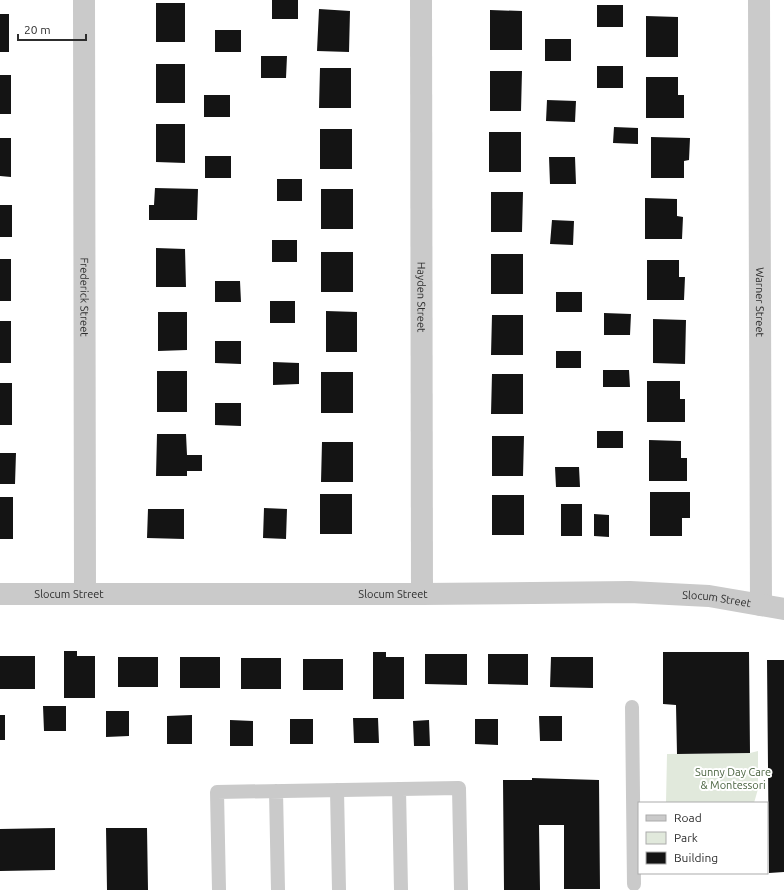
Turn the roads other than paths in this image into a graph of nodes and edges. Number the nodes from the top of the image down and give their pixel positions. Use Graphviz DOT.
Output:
graph roads {
  1 [pos="84,0"];
  2 [pos="420,0"];
  3 [pos="759,0"];
  4 [pos="0,594"];
  5 [pos="85,594"];
  6 [pos="422,594"];
  7 [pos="761,605"];
  8 [pos="784,610"];
  9 [pos="632,707"];
  10 [pos="400,789"];
  11 [pos="338,790"];
  12 [pos="276,791"];
  13 [pos="636,862"];
  14 [pos="634,884"];
  15 [pos="219,890"];
  16 [pos="278,890"];
  17 [pos="339,890"];
  18 [pos="401,890"];
  19 [pos="461,890"];
  1 -- 5 [label="street, Frederick Street"];
  2 -- 6 [label="street, Hayden Street"];
  3 -- 7 [label="street, Warner Street"];
  4 -- 5 [label="street, Slocum Street"];
  5 -- 6 [label="street, Slocum Street"];
  6 -- 7 [label="street, Slocum Street"];
  7 -- 8 [label="street, Slocum Street"];
  9 -- 13 [label="lane"];
  10 -- 11 [label="lane"];
  10 -- 18 [label="lane"];
  10 -- 19 [label="lane"];
  11 -- 12 [label="lane"];
  11 -- 17 [label="lane"];
  12 -- 15 [label="lane"];
  12 -- 16 [label="lane"];
  13 -- 14 [label="lane"];
}
